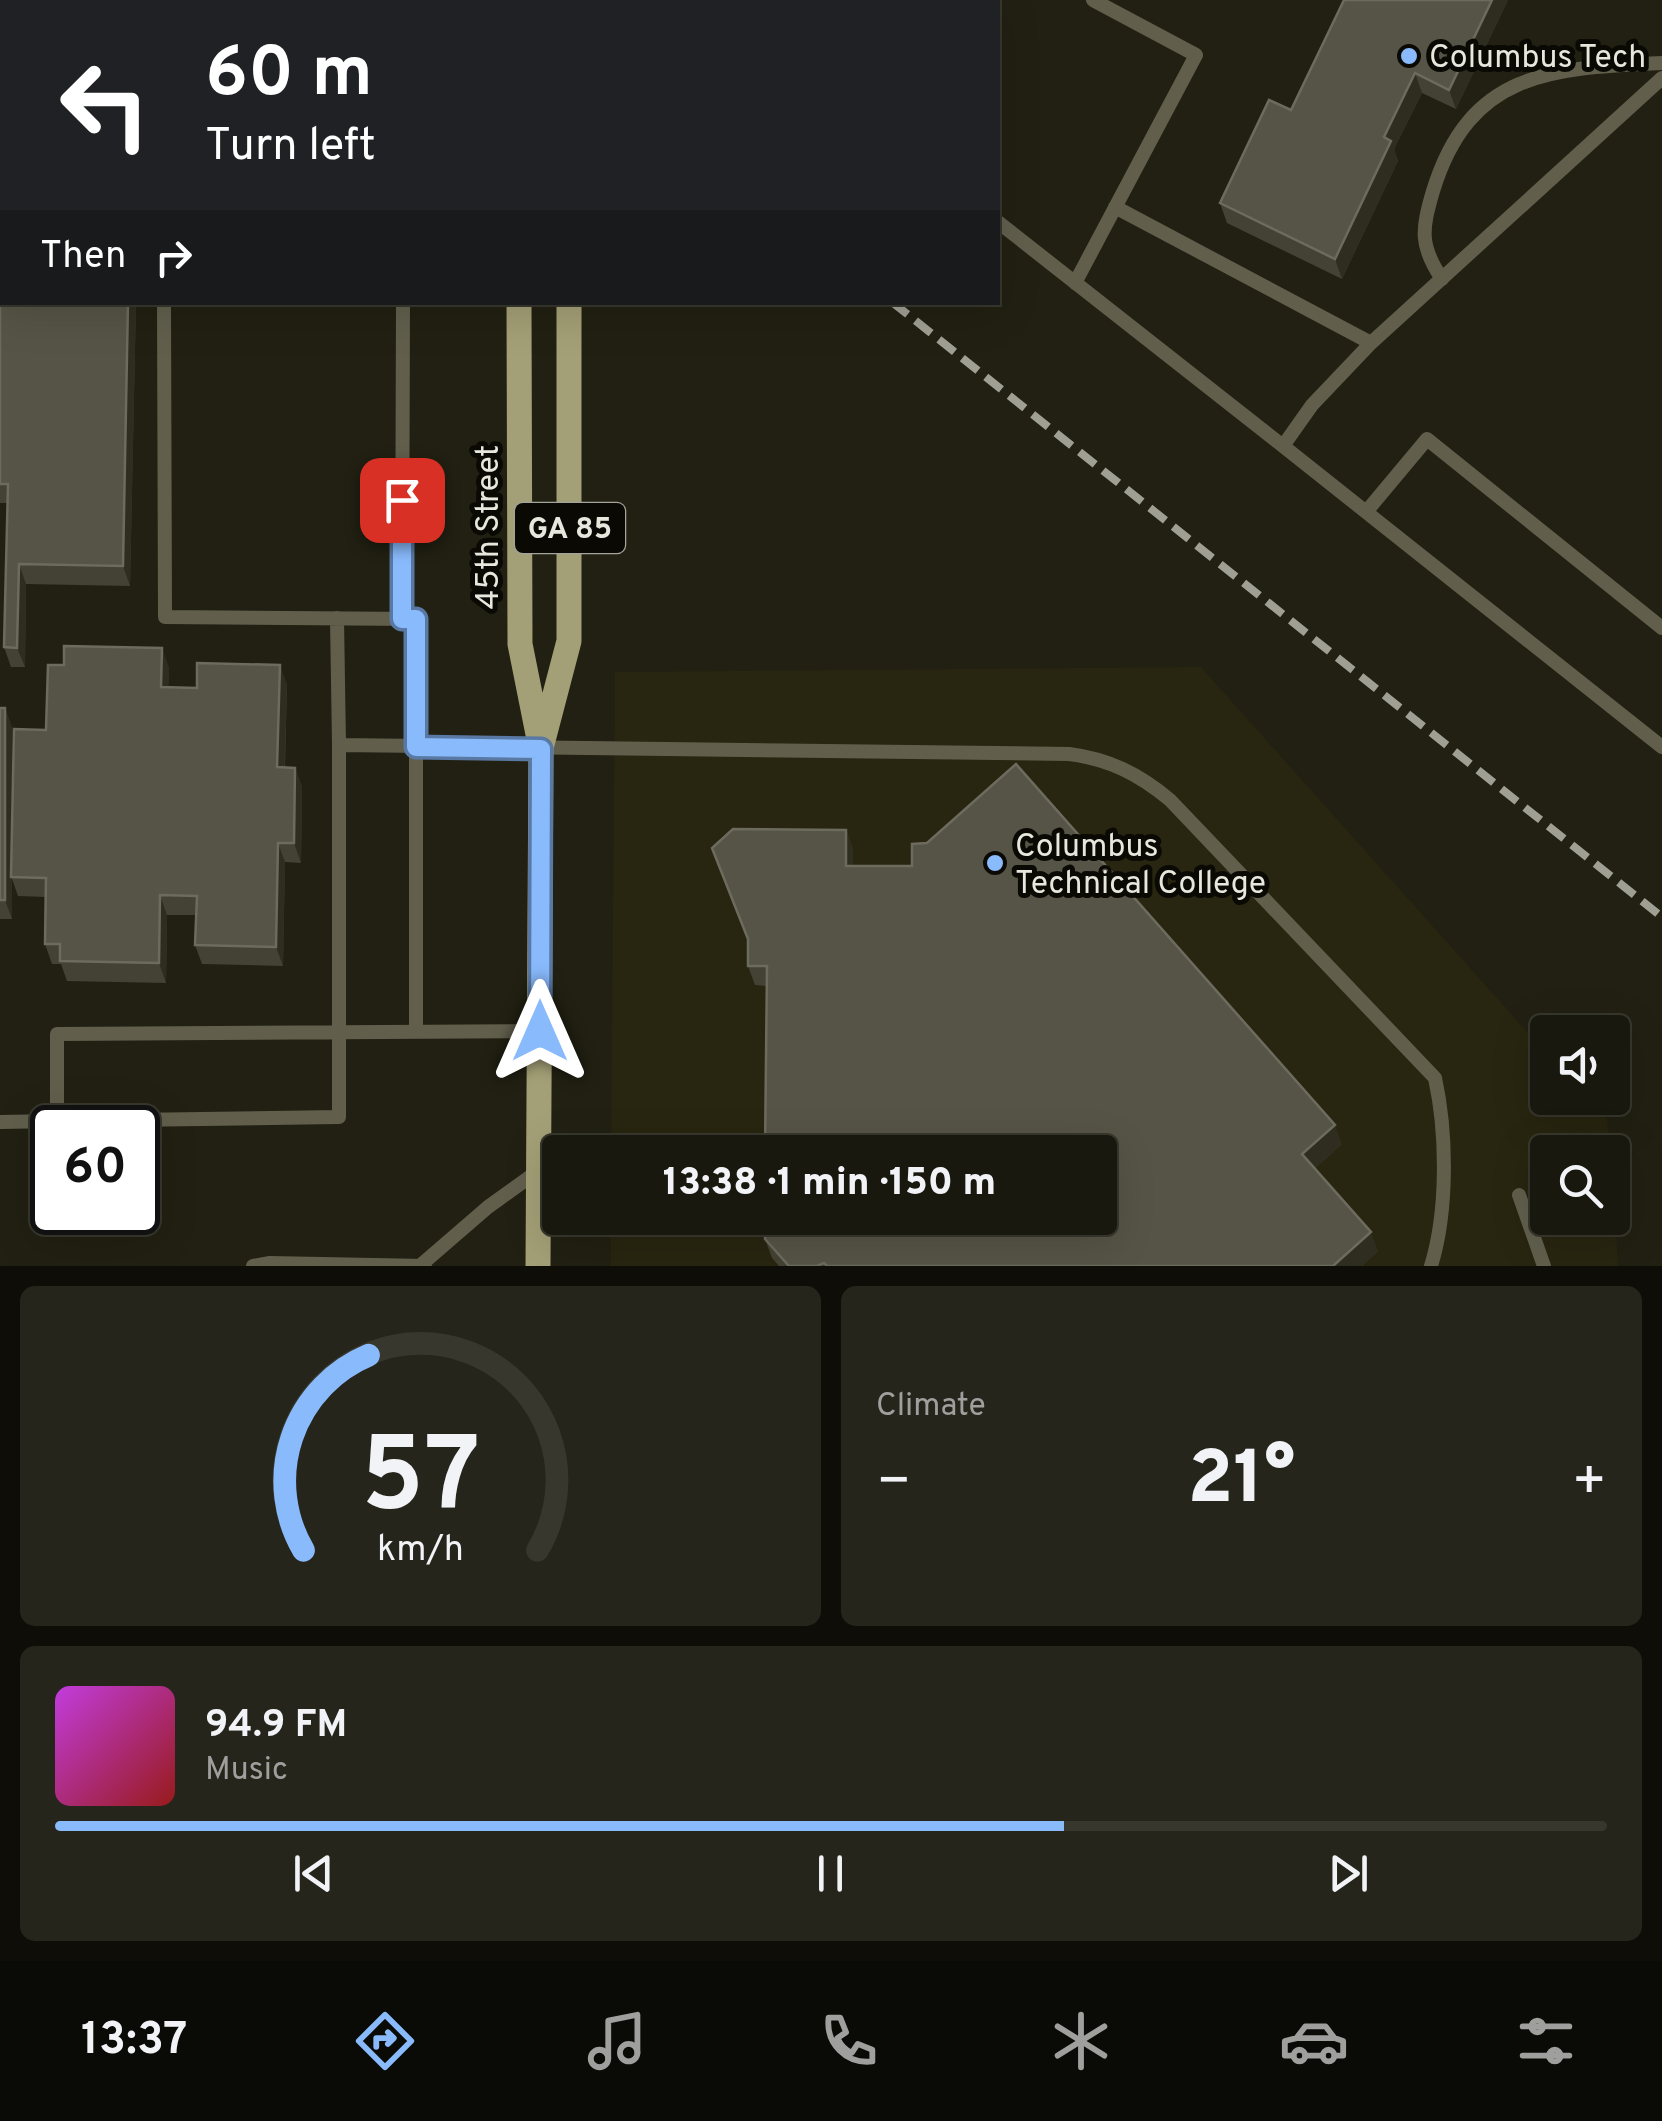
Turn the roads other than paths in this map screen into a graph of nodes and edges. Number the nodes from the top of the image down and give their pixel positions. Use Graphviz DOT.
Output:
graph roads {
  1 [pos="1094,0"];
  2 [pos="1662,63"];
  3 [pos="1662,78"];
  4 [pos="1115,208"];
  5 [pos="1000,224"];
  6 [pos="1442,278"];
  7 [pos="1075,283"];
  8 [pos="164,305"];
  9 [pos="403,305"];
  10 [pos="519,305"];
  11 [pos="569,305"];
  12 [pos="1370,343"];
  13 [pos="1283,446"];
  14 [pos="1366,512"];
  15 [pos="336,618"];
  16 [pos="402,619"];
  17 [pos="1662,628"];
  18 [pos="339,745"];
  19 [pos="416,747"];
  20 [pos="1662,747"];
  21 [pos="541,749"];
  22 [pos="540,1031"];
  23 [pos="337,1032"];
  24 [pos="416,1032"];
  25 [pos="58,1105"];
  26 [pos="160,1120"];
  27 [pos="30,1121"];
  28 [pos="0,1122"];
  29 [pos="539,1170"];
  30 [pos="1520,1195"];
  31 [pos="423,1265"];
  32 [pos="252,1266"];
  33 [pos="538,1266"];
  34 [pos="1431,1266"];
  35 [pos="1544,1266"];
  1 -- 4 [label="lane"];
  2 -- 6 [label="lane"];
  3 -- 6 [label="lane"];
  4 -- 7 [label="lane"];
  4 -- 12 [label="lane"];
  5 -- 7 [label="lane"];
  6 -- 12 [label="lane"];
  7 -- 13 [label="lane"];
  8 -- 15 [label="lane"];
  9 -- 16 [label="lane"];
  10 -- 21 [label="main road, 45th Street / GA 85"];
  11 -- 21 [label="main road, 45th Street / GA 85"];
  12 -- 13 [label="lane"];
  13 -- 14 [label="lane"];
  14 -- 17 [label="lane"];
  14 -- 20 [label="lane"];
  15 -- 16 [label="lane"];
  15 -- 18 [label="lane"];
  16 -- 19 [label="lane"];
  18 -- 19 [label="lane"];
  18 -- 23 [label="lane"];
  19 -- 21 [label="lane"];
  19 -- 24 [label="lane"];
  21 -- 22 [label="main road, 45th Street / GA 85"];
  21 -- 34 [label="lane"];
  22 -- 24 [label="lane"];
  22 -- 29 [label="main road, 45th Street / GA 85"];
  23 -- 24 [label="lane"];
  23 -- 25 [label="lane"];
  23 -- 26 [label="lane"];
  27 -- 28 [label="lane"];
  29 -- 31 [label="lane"];
  29 -- 33 [label="main road, 45th Street / GA 85"];
  30 -- 35 [label="lane"];
  31 -- 32 [label="lane"];
}
